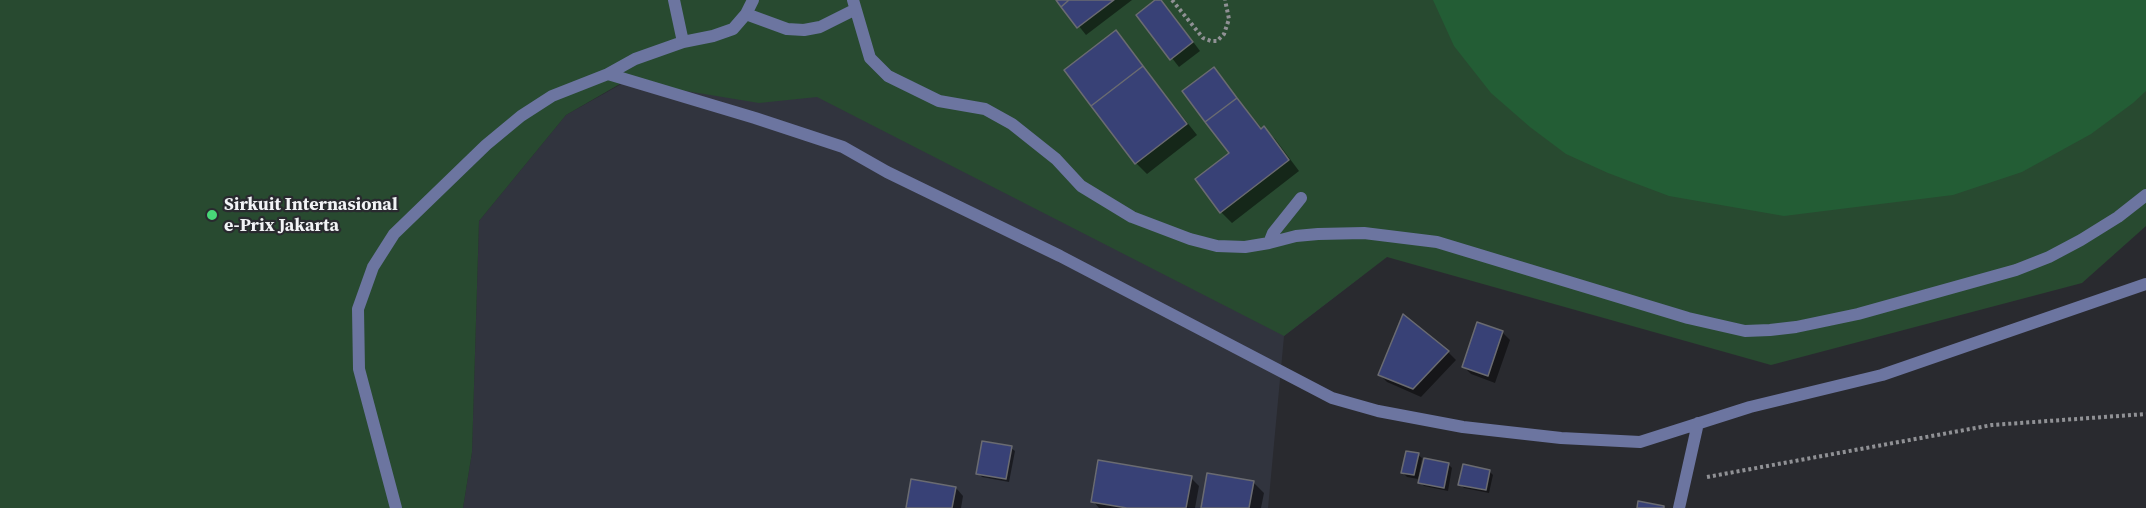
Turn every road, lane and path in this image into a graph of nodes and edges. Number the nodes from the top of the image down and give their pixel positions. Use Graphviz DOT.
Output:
graph roads {
  1 [pos="674,0"];
  2 [pos="753,0"];
  3 [pos="1172,0"];
  4 [pos="1225,0"];
  5 [pos="854,5"];
  6 [pos="746,14"];
  7 [pos="683,42"];
  8 [pos="608,74"];
  9 [pos="2146,195"];
  10 [pos="1300,198"];
  11 [pos="1269,243"];
  12 [pos="2146,284"];
  13 [pos="2146,414"];
  14 [pos="1698,423"];
  15 [pos="1686,481"];
  16 [pos="396,508"];
  17 [pos="1680,508"];
  1 -- 7 [label="lane"];
  2 -- 6 [label="lane"];
  3 -- 4 [label="path"];
  5 -- 6 [label="lane"];
  5 -- 11 [label="lane"];
  6 -- 7 [label="lane"];
  7 -- 8 [label="lane"];
  8 -- 14 [label="lane"];
  8 -- 16 [label="lane"];
  9 -- 11 [label="lane"];
  10 -- 11 [label="lane"];
  12 -- 14 [label="lane"];
  13 -- 15 [label="path"];
  14 -- 15 [label="lane"];
  15 -- 17 [label="lane"];
}
